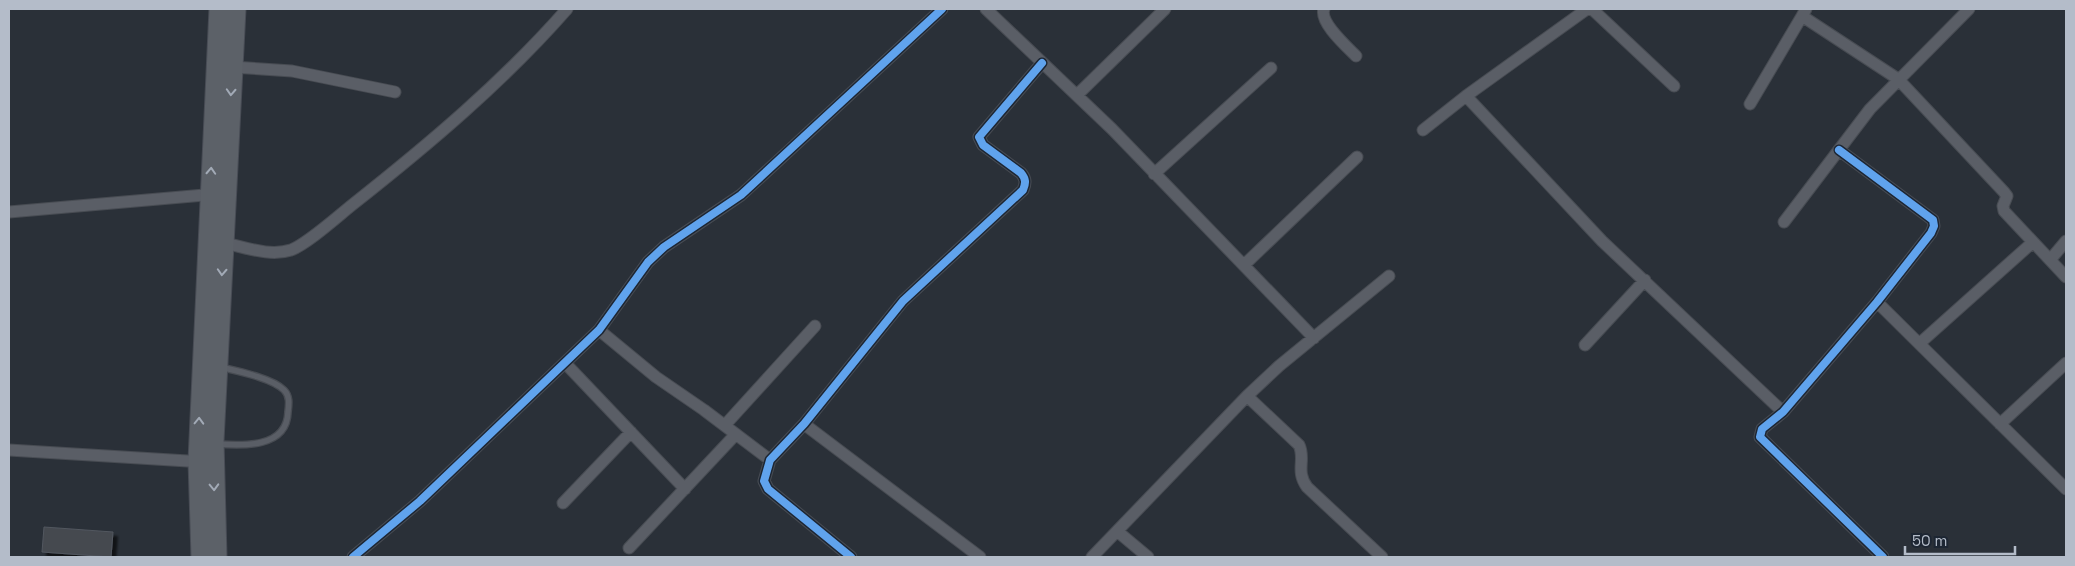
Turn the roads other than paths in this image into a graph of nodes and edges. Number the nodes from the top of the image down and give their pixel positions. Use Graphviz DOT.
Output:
graph roads {
  1 [pos="219,9"];
  2 [pos="236,9"];
  3 [pos="567,9"];
  4 [pos="942,9"];
  5 [pos="986,9"];
  6 [pos="1165,9"];
  7 [pos="1324,9"];
  8 [pos="1587,9"];
  9 [pos="1592,9"];
  10 [pos="1969,9"];
  11 [pos="1804,12"];
  12 [pos="1356,56"];
  13 [pos="1042,63"];
  14 [pos="232,66"];
  15 [pos="1271,68"];
  16 [pos="1898,79"];
  17 [pos="1674,86"];
  18 [pos="395,92"];
  19 [pos="1077,95"];
  20 [pos="1466,96"];
  21 [pos="1750,104"];
  22 [pos="1423,130"];
  23 [pos="1839,150"];
  24 [pos="1357,158"];
  25 [pos="1154,174"];
  26 [pos="218,194"];
  27 [pos="9,212"];
  28 [pos="1784,222"];
  29 [pos="2066,241"];
  30 [pos="2032,242"];
  31 [pos="224,243"];
  32 [pos="2050,260"];
  33 [pos="1244,265"];
  34 [pos="1389,276"];
  35 [pos="2066,277"];
  36 [pos="1645,280"];
  37 [pos="1877,302"];
  38 [pos="815,326"];
  39 [pos="599,330"];
  40 [pos="1314,338"];
  41 [pos="1920,344"];
  42 [pos="1585,345"];
  43 [pos="565,363"];
  44 [pos="2066,363"];
  45 [pos="218,366"];
  46 [pos="1247,396"];
  47 [pos="1783,412"];
  48 [pos="804,424"];
  49 [pos="2000,424"];
  50 [pos="724,425"];
  51 [pos="631,432"];
  52 [pos="736,434"];
  53 [pos="9,450"];
  54 [pos="208,456"];
  55 [pos="770,460"];
  56 [pos="685,489"];
  57 [pos="2066,489"];
  58 [pos="563,503"];
  59 [pos="1117,531"];
  60 [pos="629,548"];
  61 [pos="200,557"];
  62 [pos="217,557"];
  63 [pos="353,557"];
  64 [pos="851,557"];
  65 [pos="980,557"];
  66 [pos="1092,557"];
  67 [pos="1148,557"];
  68 [pos="1381,557"];
  69 [pos="1882,557"];
  26 -- 1 [label="main road, one-way"];
  2 -- 14 [label="main road"];
  3 -- 31 [label="street"];
  4 -- 39 [label="street"];
  5 -- 13 [label="street"];
  6 -- 19 [label="street"];
  7 -- 12 [label="street"];
  8 -- 20 [label="street"];
  9 -- 17 [label="street"];
  10 -- 16 [label="street"];
  11 -- 16 [label="street"];
  11 -- 21 [label="street"];
  13 -- 19 [label="street"];
  13 -- 48 [label="street"];
  14 -- 18 [label="street"];
  14 -- 26 [label="main road, one-way"];
  15 -- 25 [label="street"];
  16 -- 23 [label="street"];
  16 -- 30 [label="street"];
  19 -- 25 [label="street"];
  20 -- 22 [label="street"];
  20 -- 36 [label="street"];
  23 -- 28 [label="street"];
  23 -- 37 [label="street"];
  24 -- 33 [label="street"];
  25 -- 33 [label="street"];
  26 -- 27 [label="street"];
  26 -- 31 [label="main road"];
  54 -- 26 [label="main road, one-way"];
  29 -- 32 [label="street"];
  30 -- 32 [label="street"];
  30 -- 41 [label="street"];
  31 -- 45 [label="main road, one-way"];
  32 -- 35 [label="street"];
  33 -- 40 [label="street"];
  34 -- 40 [label="street"];
  36 -- 42 [label="street"];
  36 -- 47 [label="street"];
  37 -- 41 [label="street"];
  37 -- 47 [label="street"];
  38 -- 50 [label="street"];
  39 -- 43 [label="street"];
  39 -- 50 [label="street"];
  40 -- 46 [label="street"];
  41 -- 49 [label="street"];
  43 -- 51 [label="street"];
  43 -- 63 [label="street"];
  44 -- 49 [label="street"];
  45 -- 54 [label="main road"];
  45 -- 54 [label="lane"];
  46 -- 59 [label="street"];
  46 -- 68 [label="street"];
  47 -- 69 [label="street"];
  48 -- 55 [label="street"];
  48 -- 65 [label="street"];
  49 -- 57 [label="street"];
  50 -- 52 [label="street"];
  51 -- 56 [label="street"];
  51 -- 58 [label="street"];
  52 -- 55 [label="street"];
  52 -- 56 [label="street"];
  53 -- 54 [label="street"];
  54 -- 61 [label="main road"];
  54 -- 62 [label="main road, one-way"];
  55 -- 64 [label="street"];
  56 -- 60 [label="street"];
  59 -- 66 [label="street"];
  59 -- 67 [label="street"];
}
